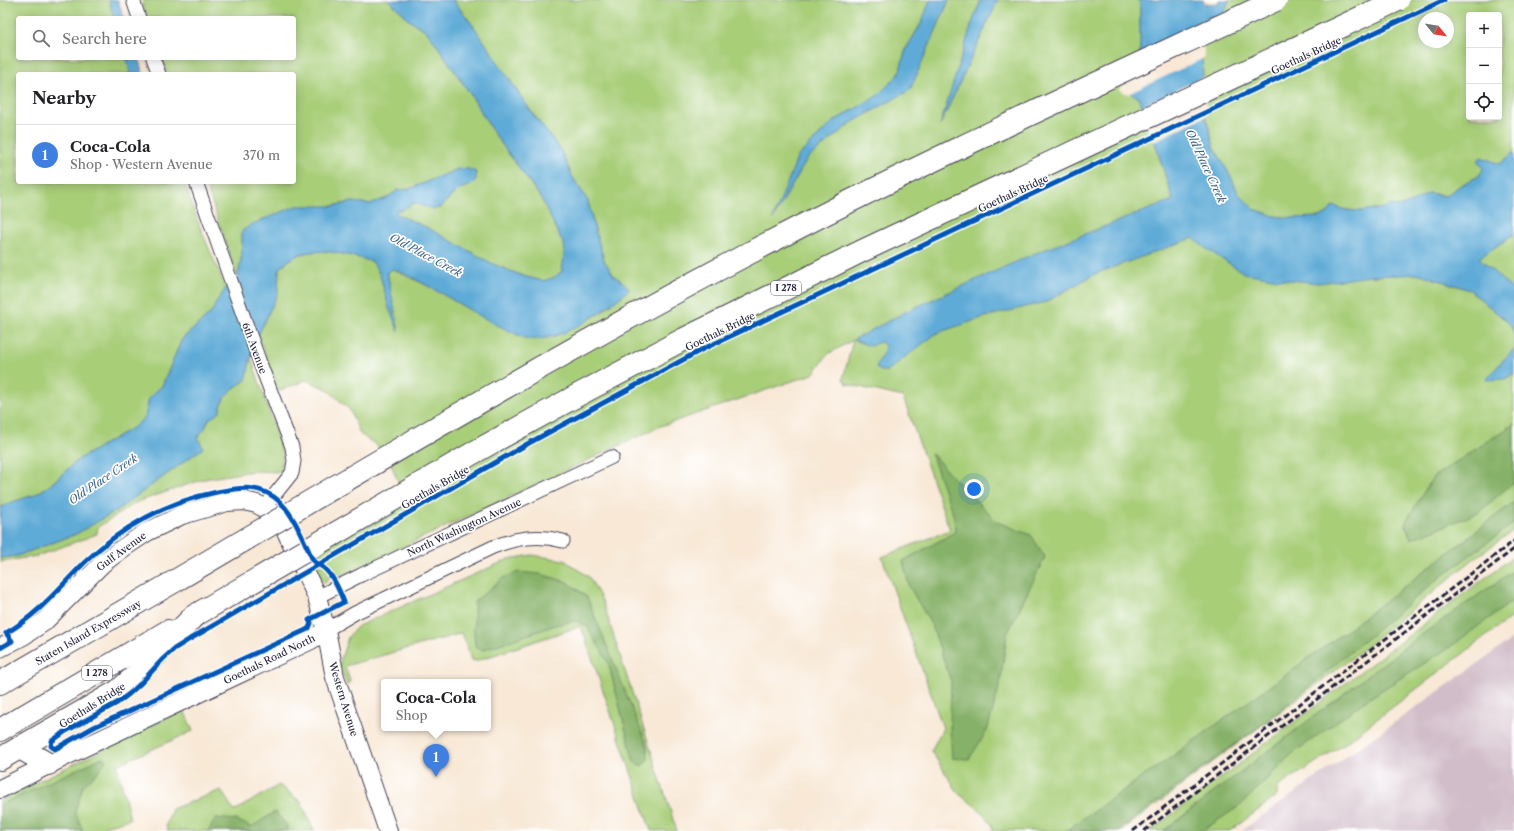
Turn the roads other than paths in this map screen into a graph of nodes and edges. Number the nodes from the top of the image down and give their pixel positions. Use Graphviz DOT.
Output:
graph roads {
  1 [pos="132,0"];
  2 [pos="1276,0"];
  3 [pos="1398,0"];
  4 [pos="138,16"];
  5 [pos="154,60"];
  6 [pos="157,72"];
  7 [pos="197,184"];
  8 [pos="612,457"];
  9 [pos="264,508"];
  10 [pos="563,541"];
  11 [pos="317,598"];
  12 [pos="194,616"];
  13 [pos="326,630"];
  14 [pos="0,648"];
  15 [pos="40,660"];
  16 [pos="0,668"];
  17 [pos="0,683"];
  18 [pos="0,730"];
  19 [pos="20,748"];
  20 [pos="0,759"];
  21 [pos="48,764"];
  22 [pos="0,789"];
  23 [pos="388,831"];
  1 -- 4 [label="street"];
  2 -- 15 [label="highway, Staten Island Expressway, bridge"];
  3 -- 12 [label="highway, Goethals Bridge / I 278, bridge"];
  5 -- 6 [label="street"];
  7 -- 9 [label="street, 6th Avenue"];
  8 -- 11 [label="street, North Washington Avenue"];
  9 -- 11 [label="street, Western Avenue"];
  9 -- 14 [label="street, Gulf Avenue"];
  10 -- 13 [label="street, Goethals Road North"];
  11 -- 13 [label="street, Western Avenue"];
  12 -- 18 [label="highway, I 278"];
  12 -- 19 [label="highway"];
  13 -- 21 [label="street, Goethals Road North"];
  13 -- 23 [label="street, Western Avenue"];
  15 -- 16 [label="highway"];
  15 -- 17 [label="highway, Staten Island Expressway"];
  19 -- 20 [label="highway"];
  19 -- 21 [label="highway"];
  21 -- 22 [label="street, Goethals Road North"];
}
